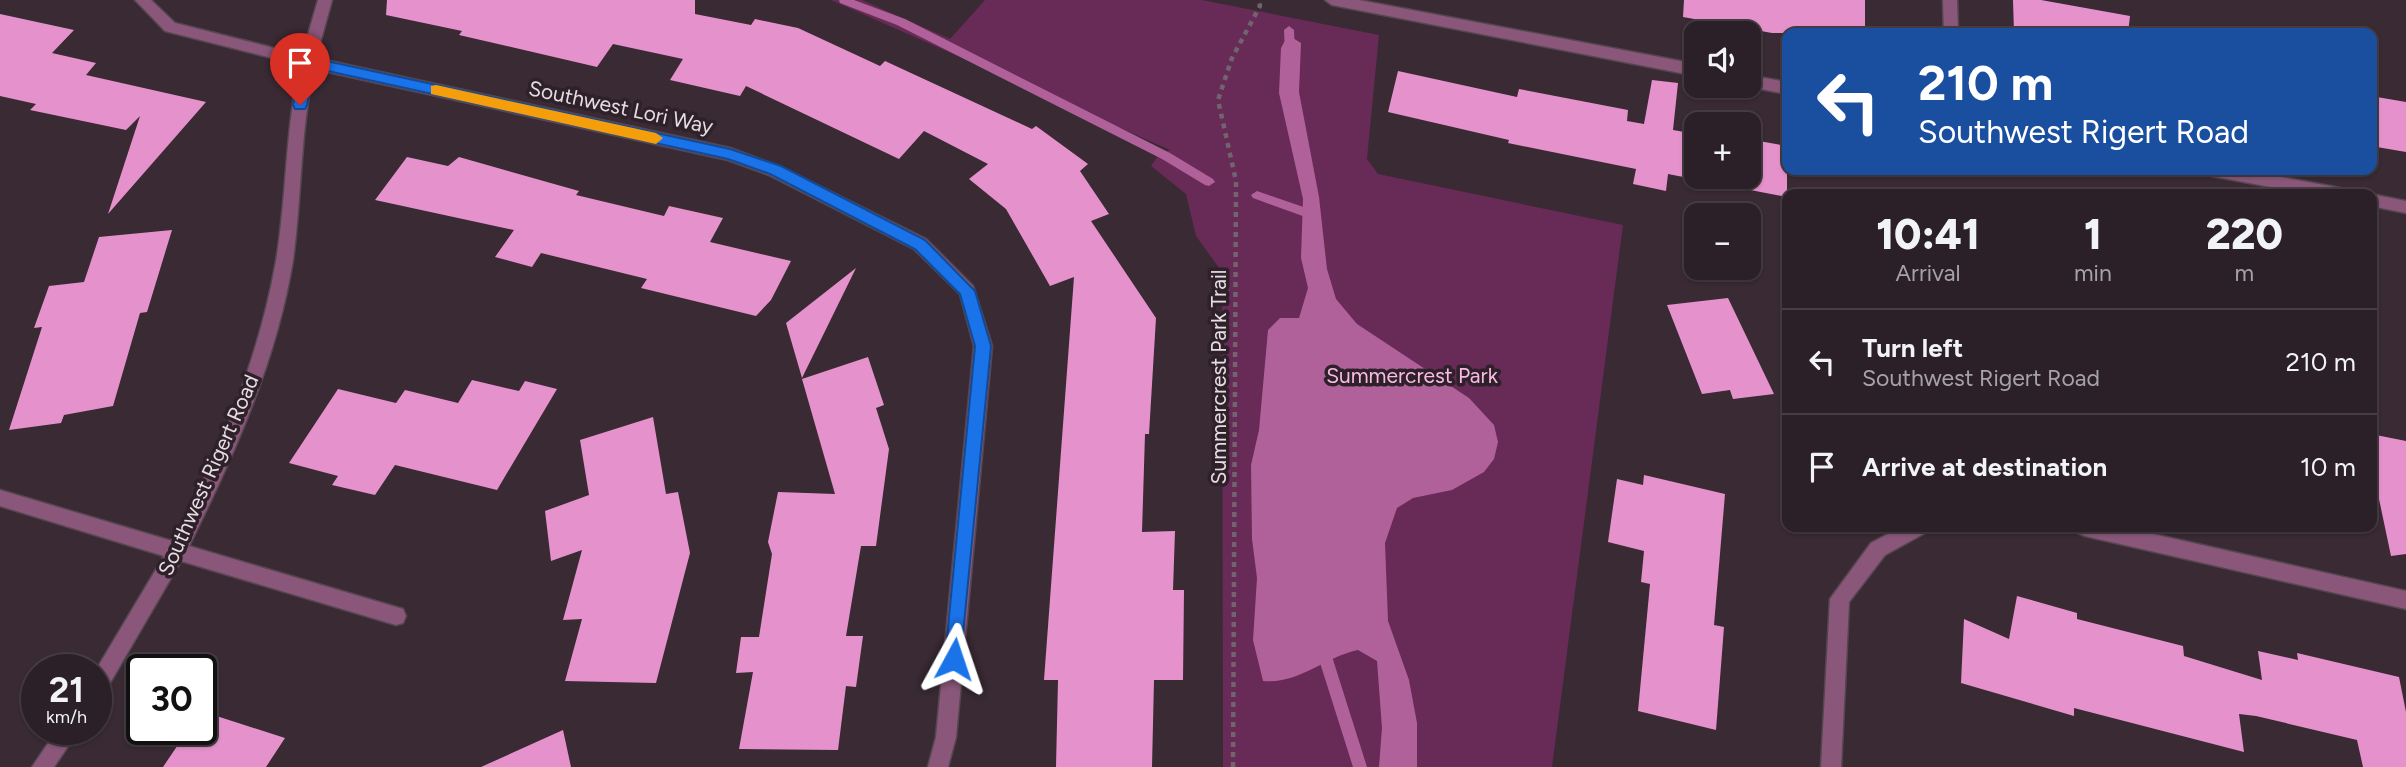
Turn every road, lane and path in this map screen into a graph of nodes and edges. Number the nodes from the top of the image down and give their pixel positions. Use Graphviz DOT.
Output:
graph roads {
  1 [pos="142,0"];
  2 [pos="325,0"];
  3 [pos="1259,0"];
  4 [pos="1332,0"];
  5 [pos="1950,0"];
  6 [pos="1951,28"];
  7 [pos="308,62"];
  8 [pos="1684,68"];
  9 [pos="1761,83"];
  10 [pos="1782,87"];
  11 [pos="2239,175"];
  12 [pos="2313,189"];
  13 [pos="2377,201"];
  14 [pos="2406,207"];
  15 [pos="0,498"];
  16 [pos="1909,532"];
  17 [pos="2107,532"];
  18 [pos="175,553"];
  19 [pos="2406,600"];
  20 [pos="396,616"];
  21 [pos="112,663"];
  22 [pos="58,745"];
  23 [pos="42,767"];
  24 [pos="938,767"];
  25 [pos="1233,767"];
  26 [pos="1831,767"];
  1 -- 7 [label="street, Southwest Lori Way"];
  2 -- 7 [label="street, Southwest Rigert Road"];
  3 -- 25 [label="path, Summercrest Park Trail"];
  4 -- 8 [label="street"];
  5 -- 6 [label="street"];
  7 -- 18 [label="street, Southwest Rigert Road"];
  7 -- 24 [label="street, Southwest Lori Way"];
  9 -- 10 [label="street"];
  11 -- 12 [label="street"];
  13 -- 14 [label="street"];
  15 -- 18 [label="street"];
  16 -- 26 [label="street"];
  17 -- 19 [label="street"];
  18 -- 20 [label="street"];
  18 -- 21 [label="street, Southwest Rigert Road"];
  22 -- 23 [label="street"];
}
